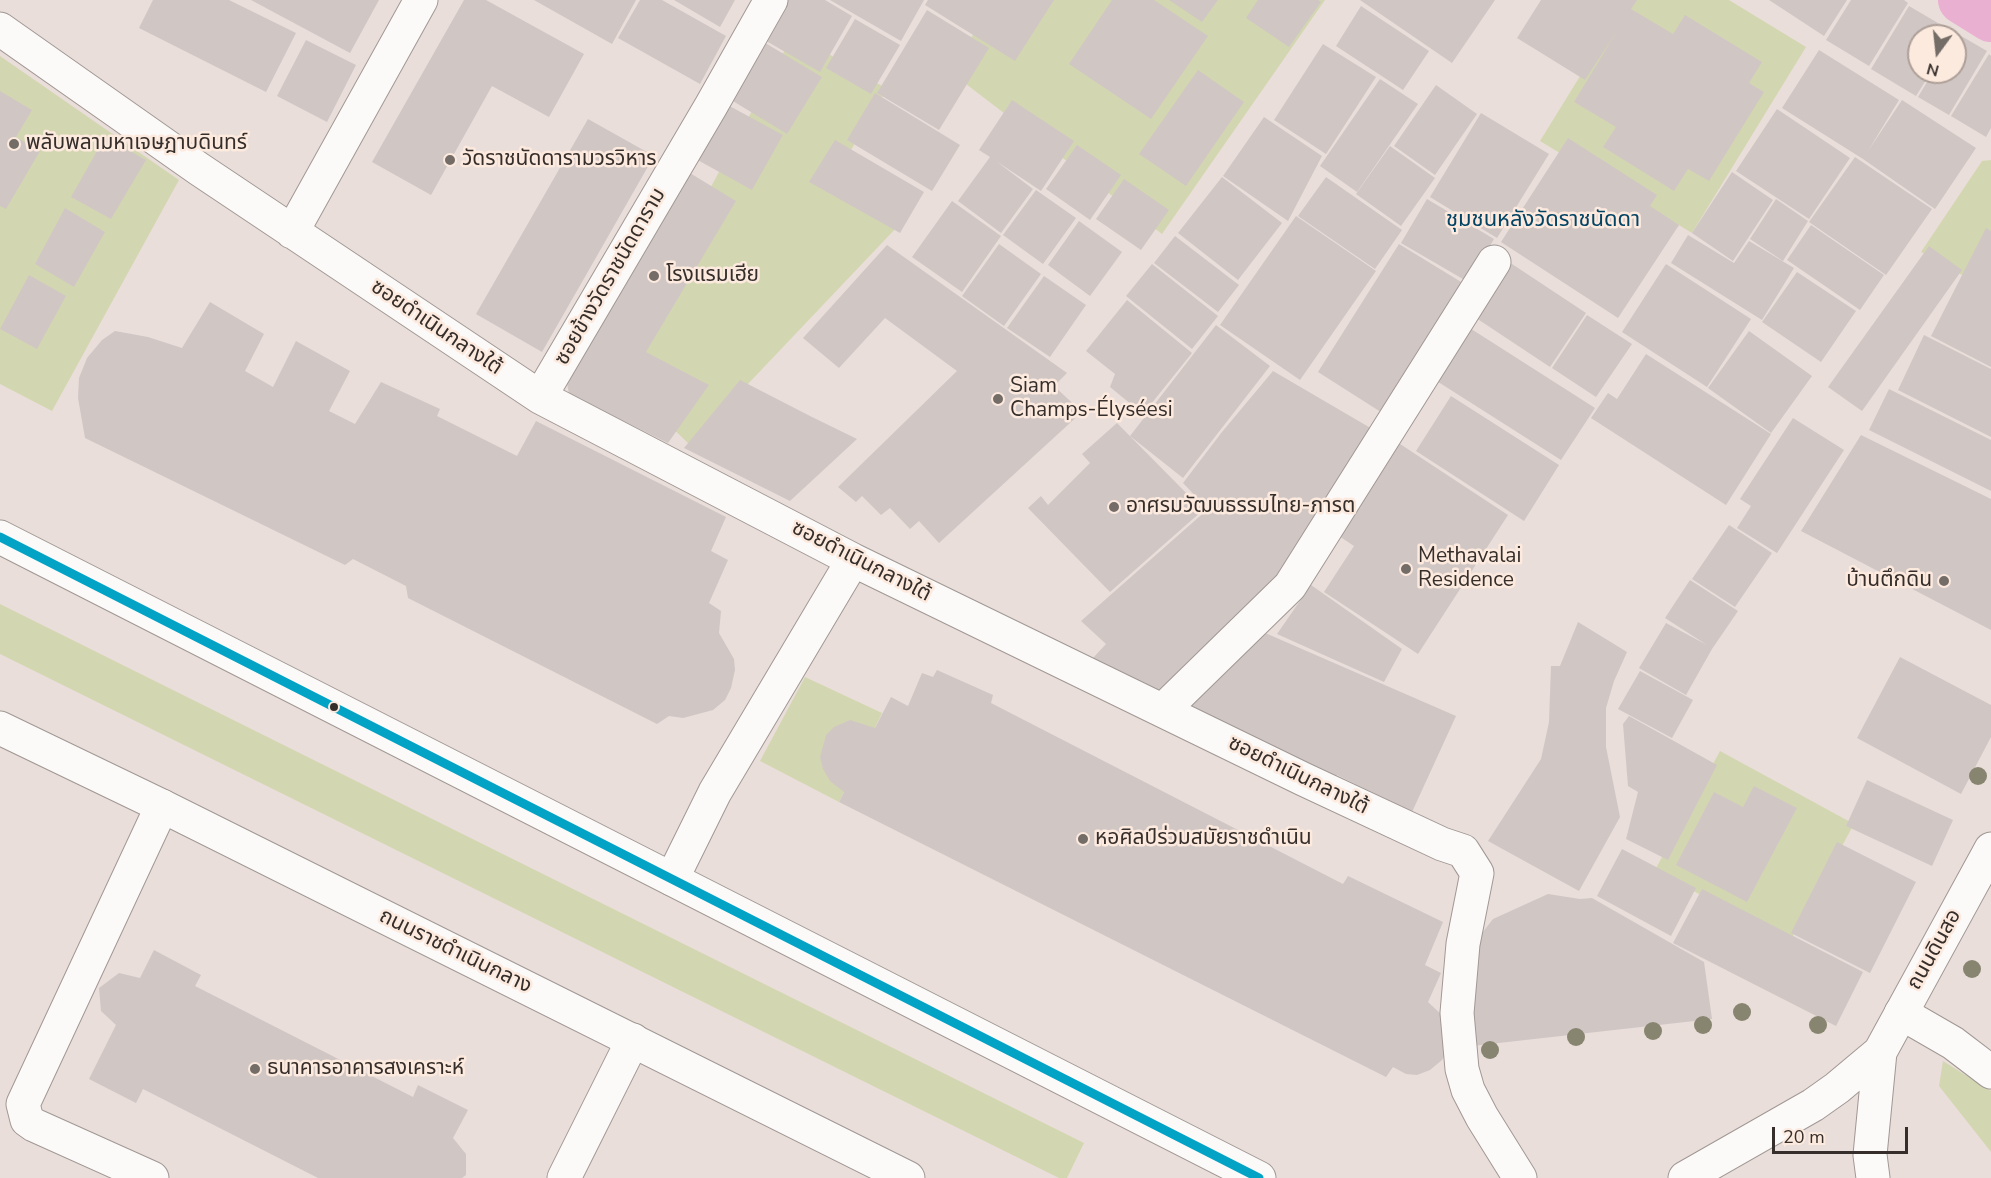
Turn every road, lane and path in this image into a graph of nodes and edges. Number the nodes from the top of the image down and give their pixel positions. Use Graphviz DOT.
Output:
graph roads {
  1 [pos="421,0"];
  2 [pos="771,0"];
  3 [pos="0,29"];
  4 [pos="292,232"];
  5 [pos="1494,262"];
  6 [pos="540,397"];
  7 [pos="0,537"];
  8 [pos="853,560"];
  9 [pos="1163,710"];
  10 [pos="0,728"];
  11 [pos="162,806"];
  12 [pos="1991,849"];
  13 [pos="672,879"];
  14 [pos="1901,1013"];
  15 [pos="633,1040"];
  16 [pos="1880,1052"];
  17 [pos="1991,1072"];
  18 [pos="12,1097"];
  19 [pos="152,1178"];
  20 [pos="564,1178"];
  21 [pos="908,1178"];
  22 [pos="1259,1178"];
  23 [pos="1520,1178"];
  24 [pos="1685,1178"];
  25 [pos="1873,1178"];
  1 -- 4 [label="street"];
  2 -- 6 [label="street, ซอยข้างวัดราชนัดดาราม"];
  3 -- 4 [label="street, ซอยดำเนินกลางใต้"];
  4 -- 6 [label="street, ซอยดำเนินกลางใต้"];
  5 -- 9 [label="street"];
  6 -- 8 [label="street, ซอยดำเนินกลางใต้"];
  7 -- 13 [label="street"];
  8 -- 9 [label="street, ซอยดำเนินกลางใต้"];
  8 -- 13 [label="street"];
  9 -- 23 [label="street, ซอยดำเนินกลางใต้"];
  10 -- 11 [label="street, ถนนราชดำเนินกลาง"];
  11 -- 15 [label="street, ถนนราชดำเนินกลาง"];
  11 -- 18 [label="street"];
  12 -- 14 [label="street, ถนนดินสอ"];
  13 -- 22 [label="street"];
  14 -- 16 [label="street, ถนนดินสอ"];
  14 -- 17 [label="street"];
  15 -- 20 [label="street"];
  15 -- 21 [label="street, ถนนราชดำเนินกลาง"];
  16 -- 24 [label="street, ถนนดินสอ"];
  16 -- 25 [label="street, ถนนดินสอ"];
  18 -- 19 [label="street"];
}
